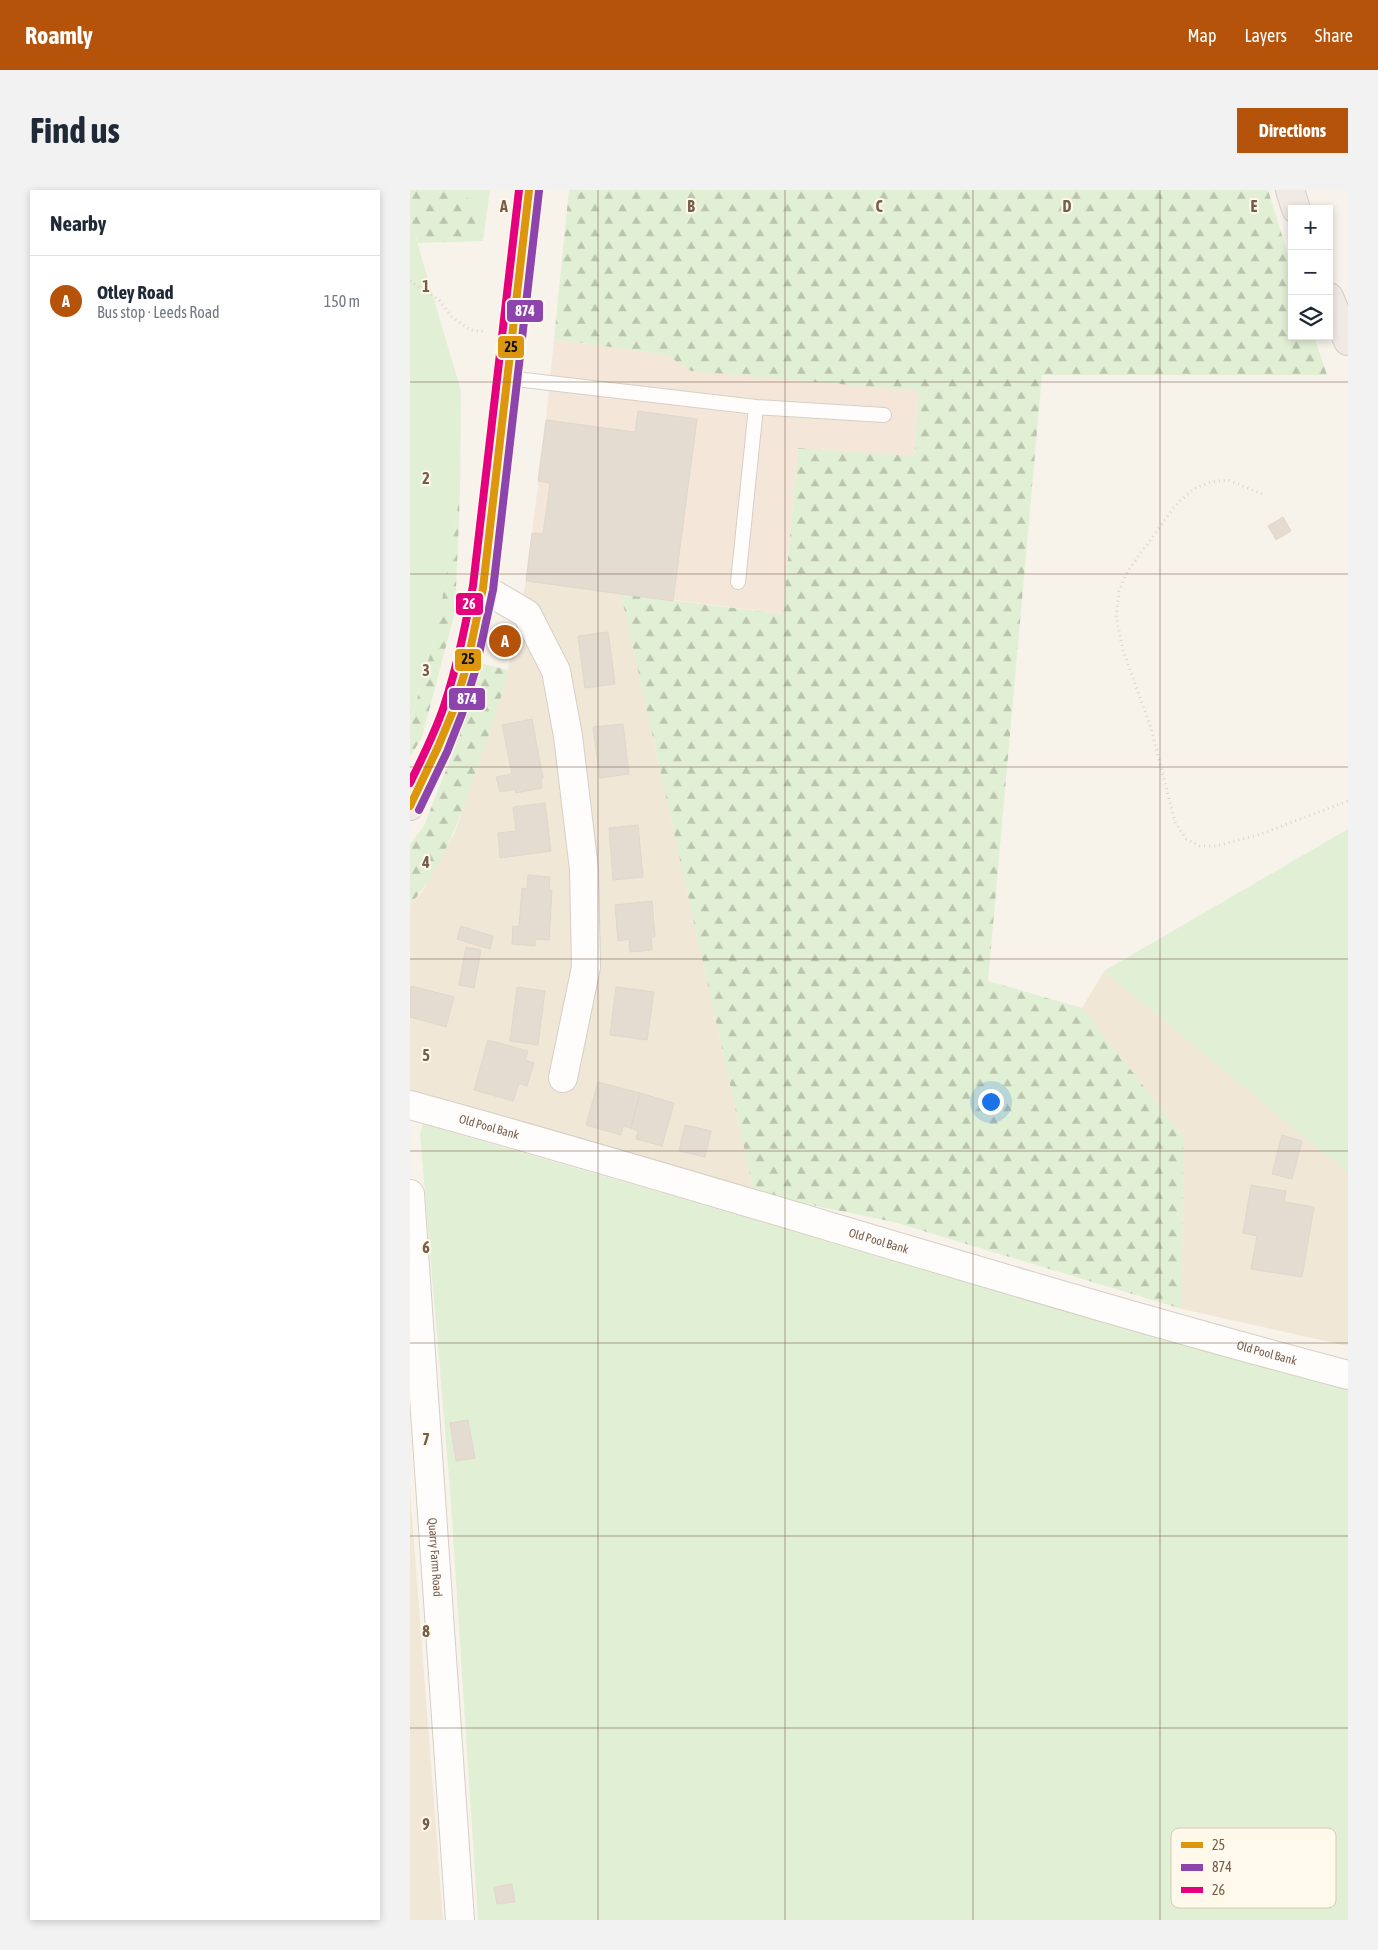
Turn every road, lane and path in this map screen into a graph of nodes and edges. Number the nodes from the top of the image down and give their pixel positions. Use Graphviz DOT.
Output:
graph roads {
  1 [pos="529,190"];
  2 [pos="1290,190"];
  3 [pos="1295,205"];
  4 [pos="410,281"];
  5 [pos="1333,306"];
  6 [pos="512,336"];
  7 [pos="1348,342"];
  8 [pos="507,378"];
  9 [pos="756,407"];
  10 [pos="884,415"];
  11 [pos="1262,494"];
  12 [pos="738,582"];
  13 [pos="482,588"];
  14 [pos="1348,801"];
  15 [pos="410,806"];
  16 [pos="563,1078"];
  17 [pos="410,1105"];
  18 [pos="410,1194"];
  19 [pos="1348,1375"];
  20 [pos="460,1920"];
  1 -- 6 [label="highway"];
  2 -- 3 [label="highway"];
  4 -- 6 [label="path"];
  5 -- 7 [label="highway"];
  6 -- 8 [label="highway"];
  8 -- 9 [label="lane"];
  8 -- 13 [label="highway"];
  9 -- 10 [label="lane"];
  9 -- 12 [label="lane"];
  11 -- 14 [label="path"];
  13 -- 15 [label="highway"];
  13 -- 16 [label="street"];
  17 -- 19 [label="street, Old Pool Bank"];
  18 -- 20 [label="street, Quarry Farm Road"];
}
